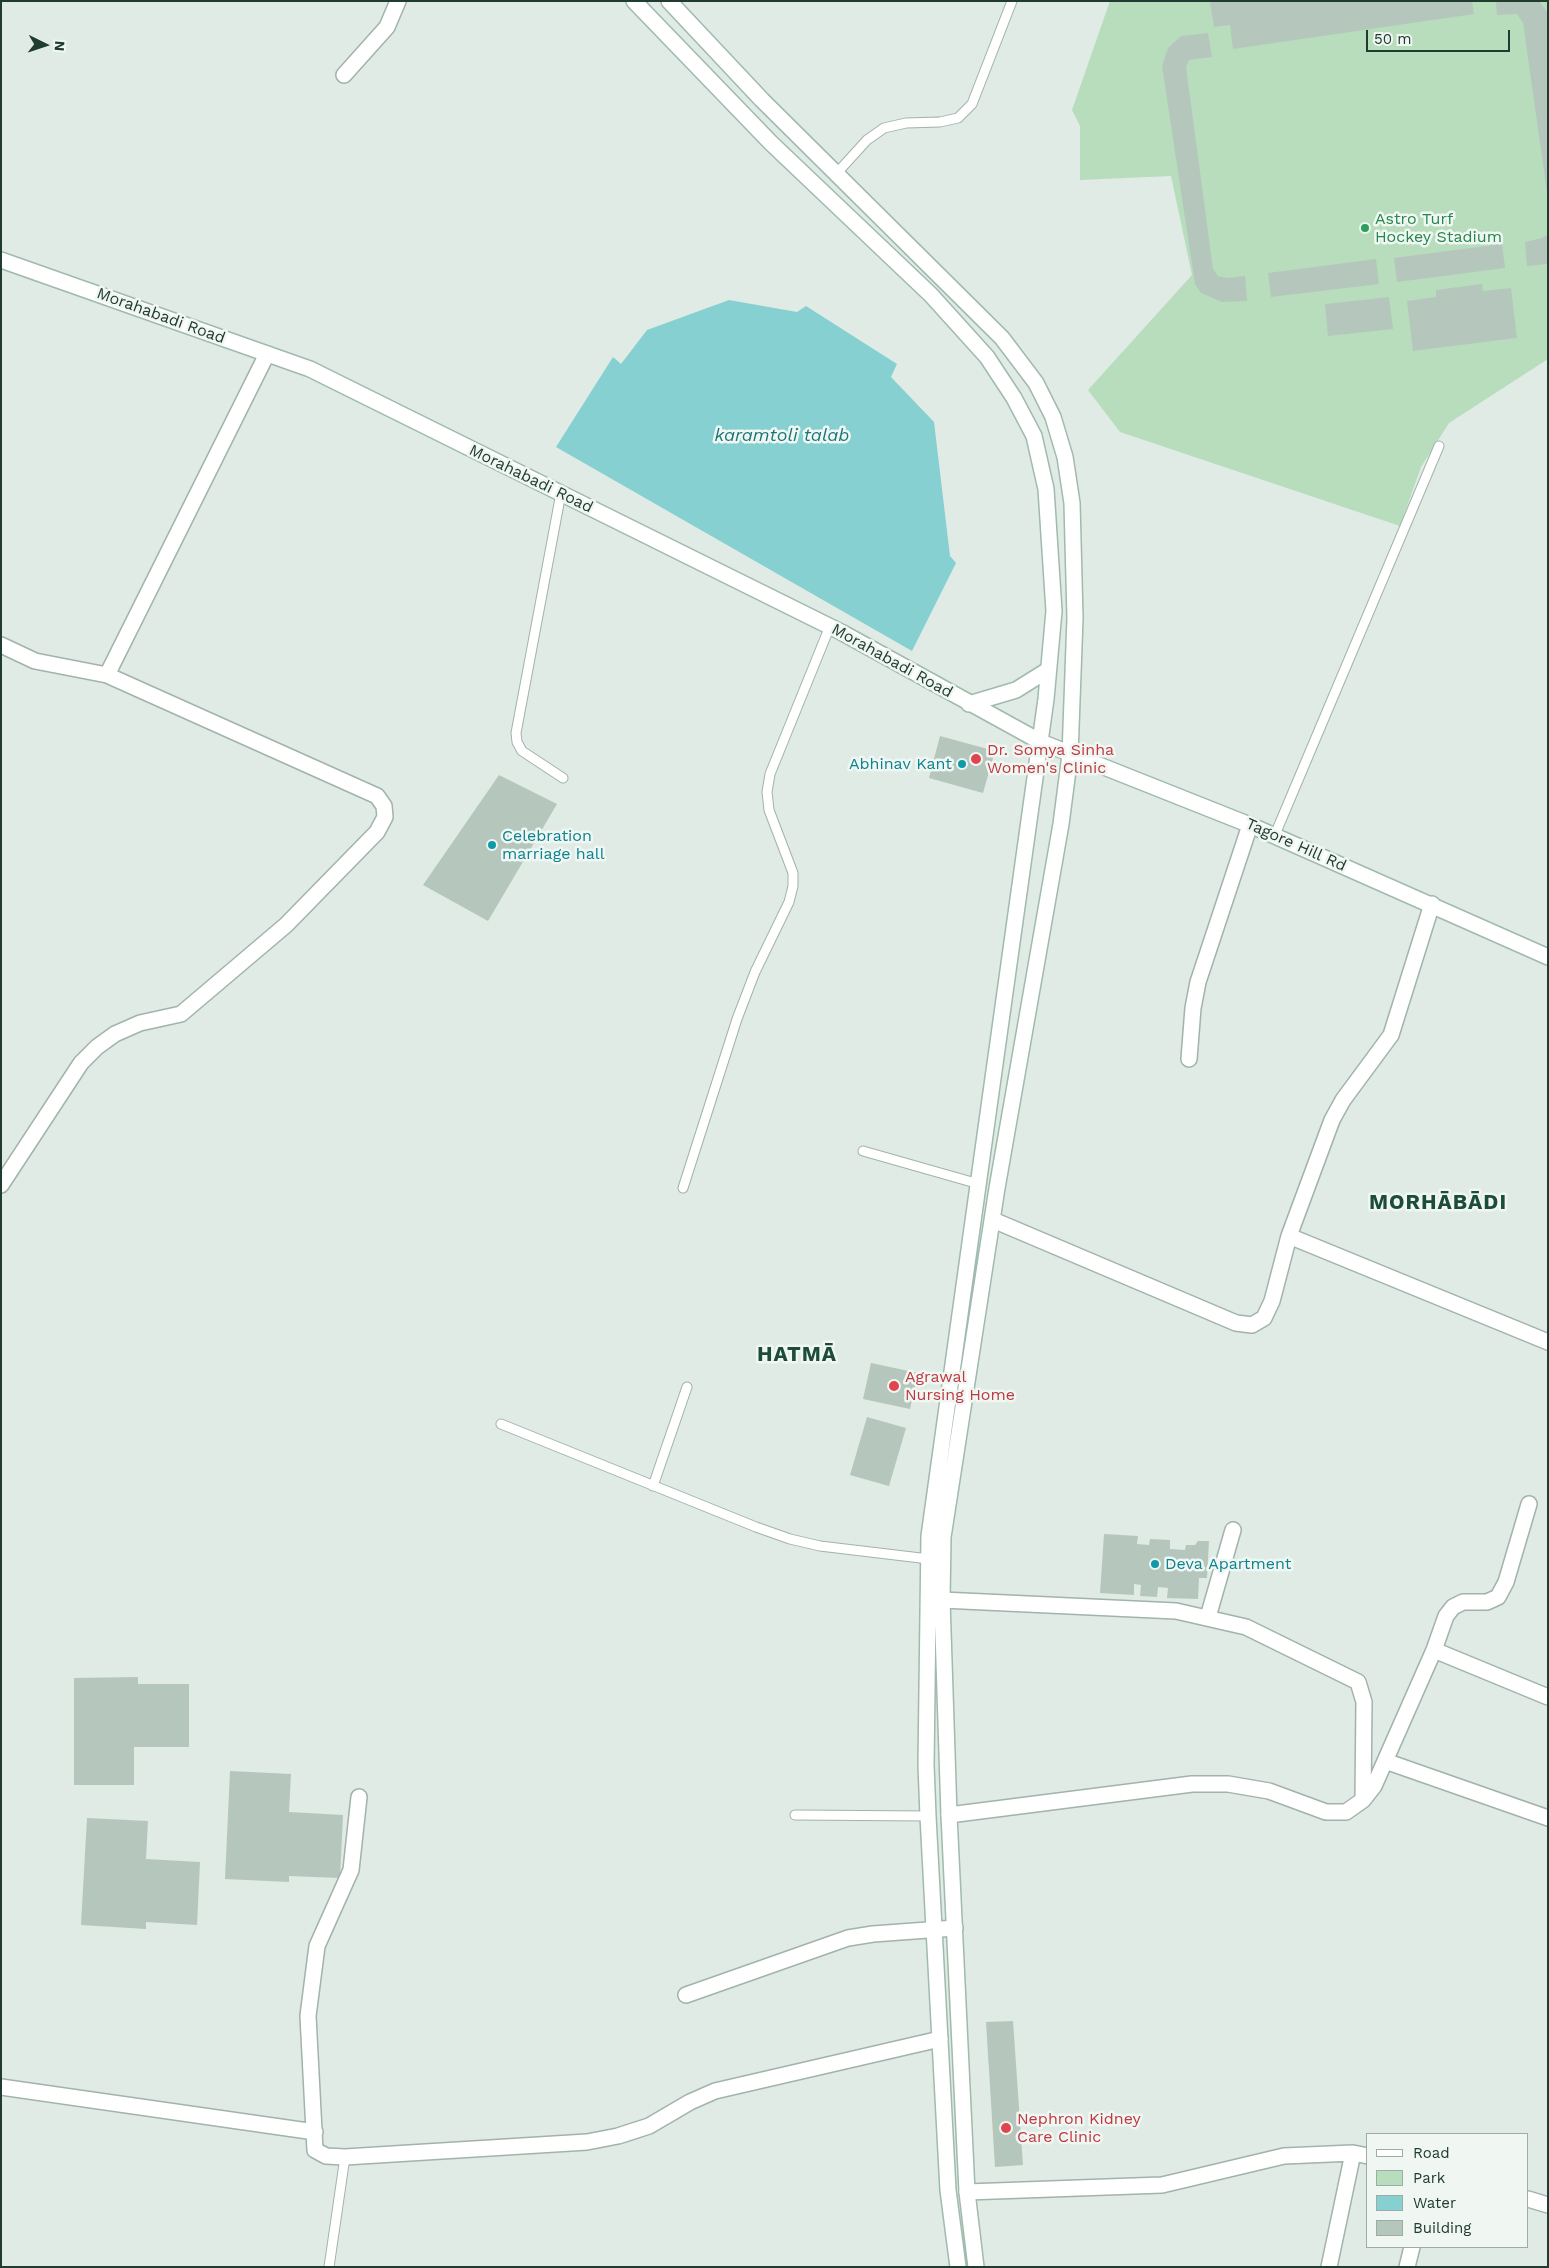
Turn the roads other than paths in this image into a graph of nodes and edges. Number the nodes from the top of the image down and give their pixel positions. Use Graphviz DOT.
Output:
graph roads {
  1 [pos="398,1"];
  2 [pos="634,1"];
  3 [pos="669,1"];
  4 [pos="1012,1"];
  5 [pos="344,75"];
  6 [pos="836,174"];
  7 [pos="1,260"];
  8 [pos="266,354"];
  9 [pos="1439,446"];
  10 [pos="561,493"];
  11 [pos="830,626"];
  12 [pos="1,644"];
  13 [pos="1048,670"];
  14 [pos="107,675"];
  15 [pos="969,704"];
  16 [pos="1040,742"];
  17 [pos="1070,755"];
  18 [pos="562,778"];
  19 [pos="1250,825"];
  20 [pos="1274,837"];
  21 [pos="1432,904"];
  22 [pos="1548,957"];
  23 [pos="1189,1059"];
  24 [pos="863,1151"];
  25 [pos="979,1184"];
  26 [pos="1,1186"];
  27 [pos="683,1188"];
  28 [pos="993,1220"];
  29 [pos="1290,1236"];
  30 [pos="1548,1342"];
  31 [pos="687,1387"];
  32 [pos="501,1424"];
  33 [pos="653,1486"];
  34 [pos="1529,1504"];
  35 [pos="1232,1530"];
  36 [pos="929,1560"];
  37 [pos="942,1600"];
  38 [pos="1208,1617"];
  39 [pos="1434,1650"];
  40 [pos="1548,1697"];
  41 [pos="1385,1762"];
  42 [pos="360,1797"];
  43 [pos="1363,1800"];
  44 [pos="795,1814"];
  45 [pos="949,1815"];
  46 [pos="928,1816"];
  47 [pos="1548,1818"];
  48 [pos="955,1928"];
  49 [pos="934,1930"];
  50 [pos="686,1995"];
  51 [pos="940,2039"];
  52 [pos="1,2087"];
  53 [pos="315,2132"];
  54 [pos="1361,2154"];
  55 [pos="344,2158"];
  56 [pos="967,2192"];
  57 [pos="1529,2199"];
  58 [pos="1548,2205"];
  59 [pos="1412,2248"];
  60 [pos="329,2267"];
  61 [pos="958,2267"];
  62 [pos="976,2267"];
  63 [pos="1329,2267"];
  64 [pos="1407,2267"];
  1 -- 5 [label="main road"];
  2 -- 13 [label="main road"];
  3 -- 6 [label="main road"];
  4 -- 6 [label="lane"];
  6 -- 17 [label="main road"];
  7 -- 8 [label="main road, Morahabadi Road"];
  8 -- 10 [label="main road, Morahabadi Road"];
  8 -- 14 [label="main road"];
  9 -- 20 [label="lane"];
  10 -- 11 [label="main road, Morahabadi Road"];
  10 -- 18 [label="lane"];
  11 -- 15 [label="main road, Morahabadi Road"];
  11 -- 27 [label="lane"];
  12 -- 14 [label="main road"];
  13 -- 15 [label="main road"];
  13 -- 16 [label="main road"];
  14 -- 26 [label="main road"];
  15 -- 16 [label="main road, Morahabadi Road"];
  16 -- 17 [label="main road, Tagore Hill Rd"];
  16 -- 25 [label="main road"];
  17 -- 19 [label="main road, Tagore Hill Rd"];
  17 -- 28 [label="main road"];
  19 -- 20 [label="main road, Tagore Hill Rd"];
  19 -- 23 [label="main road"];
  20 -- 21 [label="main road, Tagore Hill Rd"];
  21 -- 22 [label="main road, Tagore Hill Rd"];
  21 -- 29 [label="main road"];
  24 -- 25 [label="lane"];
  25 -- 36 [label="main road"];
  28 -- 29 [label="main road"];
  28 -- 37 [label="main road"];
  29 -- 30 [label="main road"];
  31 -- 33 [label="lane"];
  32 -- 33 [label="lane"];
  33 -- 36 [label="lane"];
  34 -- 39 [label="main road"];
  35 -- 38 [label="main road"];
  36 -- 46 [label="main road"];
  37 -- 38 [label="main road"];
  37 -- 45 [label="main road"];
  38 -- 43 [label="main road"];
  39 -- 40 [label="main road"];
  39 -- 41 [label="main road"];
  41 -- 43 [label="main road"];
  41 -- 47 [label="main road"];
  42 -- 53 [label="main road"];
  43 -- 45 [label="main road"];
  44 -- 46 [label="lane"];
  45 -- 48 [label="main road"];
  46 -- 49 [label="main road"];
  48 -- 49 [label="main road"];
  48 -- 56 [label="main road"];
  49 -- 50 [label="main road"];
  49 -- 51 [label="main road"];
  51 -- 55 [label="main road"];
  51 -- 61 [label="main road"];
  52 -- 53 [label="main road"];
  53 -- 55 [label="main road"];
  54 -- 56 [label="main road"];
  54 -- 63 [label="main road"];
  55 -- 60 [label="lane"];
  56 -- 62 [label="main road"];
  57 -- 58 [label="main road"];
  59 -- 64 [label="main road"];
}
